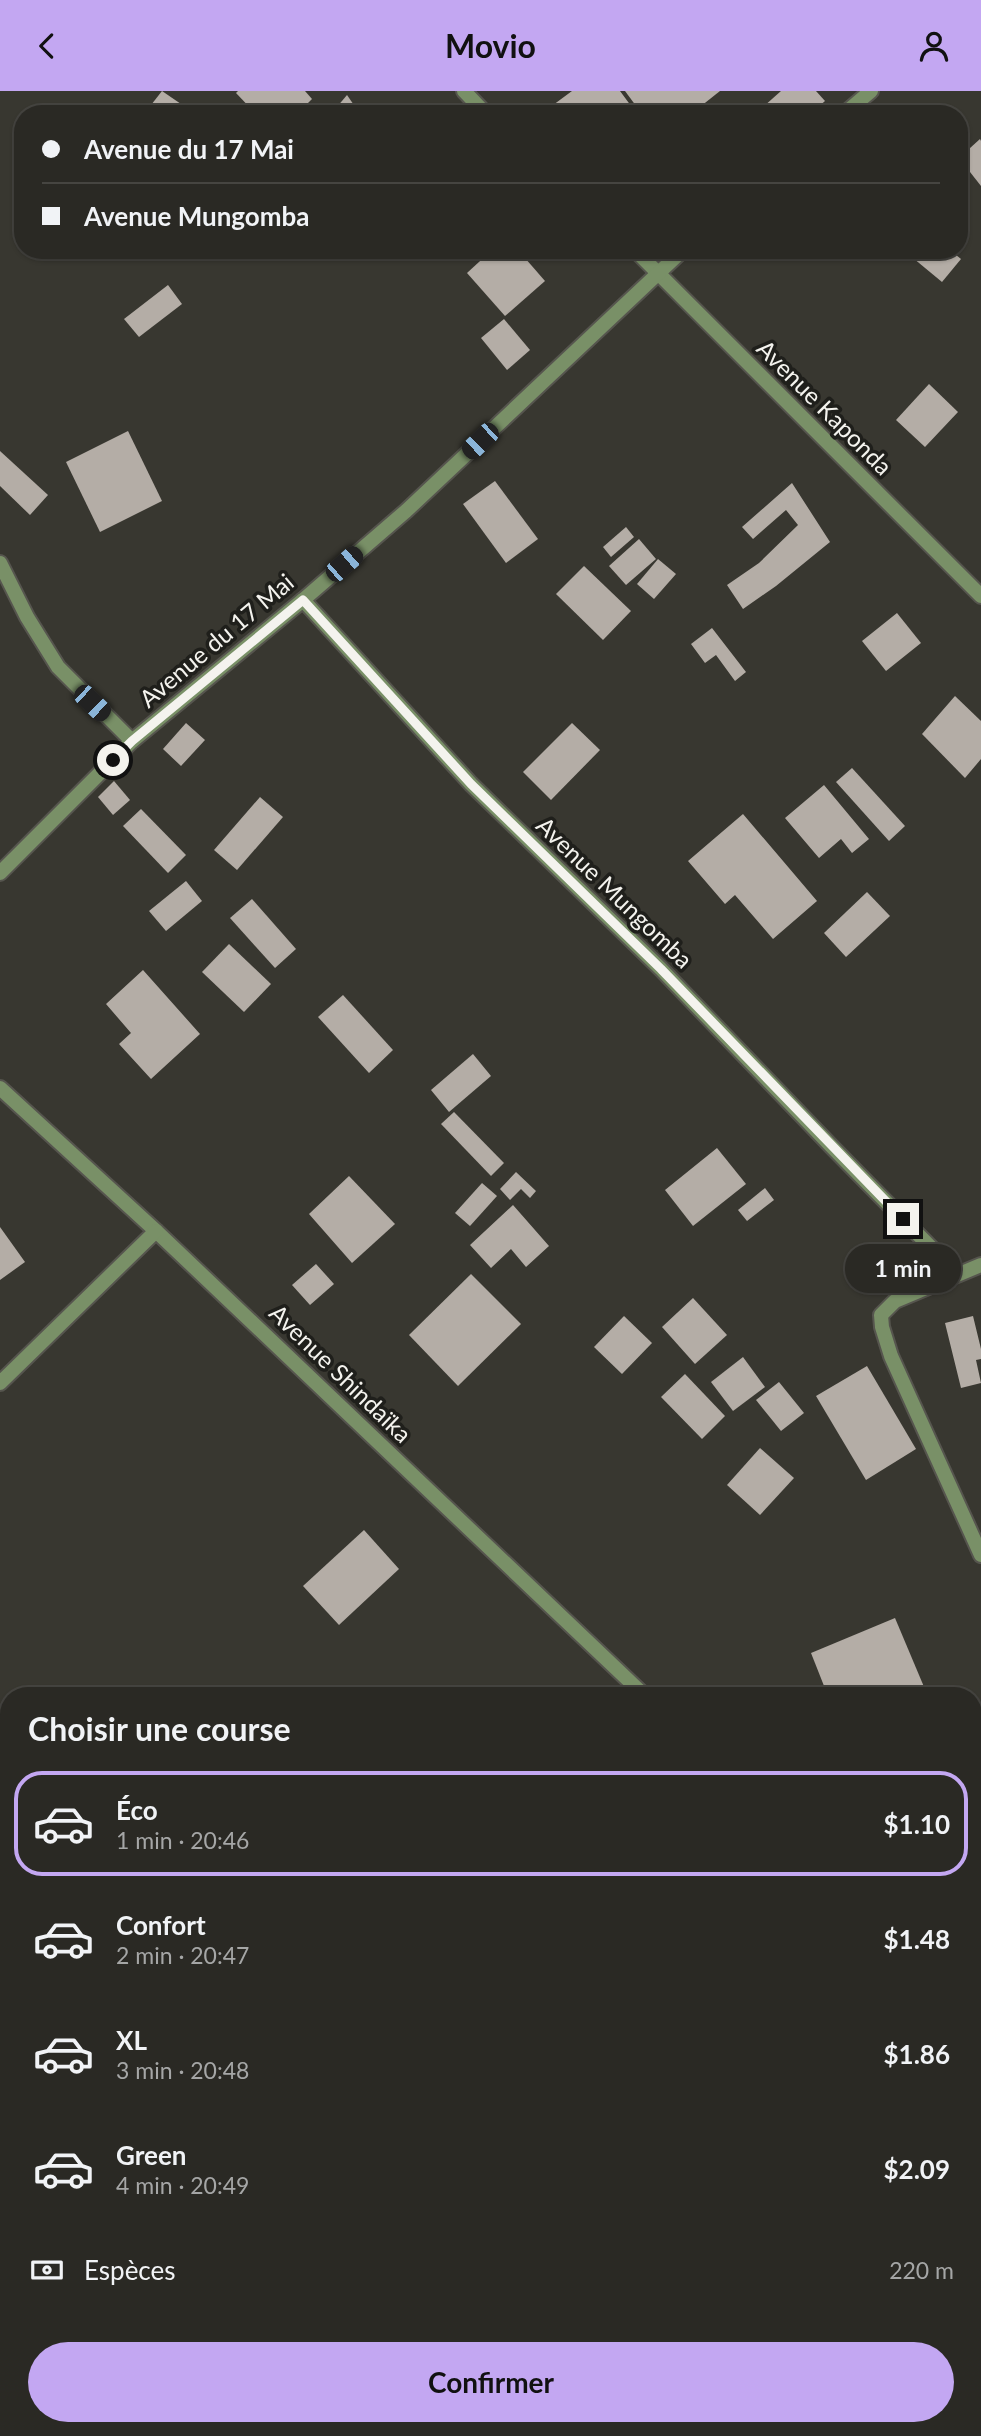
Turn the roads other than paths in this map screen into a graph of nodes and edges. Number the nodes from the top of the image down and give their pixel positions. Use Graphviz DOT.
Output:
graph roads {
  1 [pos="464,91"];
  2 [pos="871,91"];
  3 [pos="477,105"];
  4 [pos="855,105"];
  5 [pos="645,259"];
  6 [pos="673,259"];
  7 [pos="659,271"];
  8 [pos="0,563"];
  9 [pos="981,596"];
  10 [pos="303,600"];
  11 [pos="132,741"];
  12 [pos="0,873"];
  13 [pos="0,1088"];
  14 [pos="156,1231"];
  15 [pos="981,1265"];
  16 [pos="957,1274"];
  17 [pos="0,1383"];
  18 [pos="981,1555"];
  19 [pos="636,1687"];
  1 -- 3 [label="street"];
  2 -- 4 [label="street"];
  5 -- 7 [label="street, Avenue Kaponda"];
  6 -- 7 [label="street, Avenue du 17 Mai"];
  7 -- 9 [label="street, Avenue Kaponda"];
  7 -- 10 [label="street, Avenue du 17 Mai"];
  8 -- 11 [label="street"];
  10 -- 11 [label="street, Avenue du 17 Mai"];
  10 -- 16 [label="street, Avenue Mungomba"];
  11 -- 12 [label="street, Avenue du 17 Mai"];
  13 -- 14 [label="street, Avenue Shindaïka"];
  14 -- 17 [label="street"];
  14 -- 19 [label="street, Avenue Shindaïka"];
  15 -- 16 [label="street"];
  16 -- 18 [label="street"];
}
